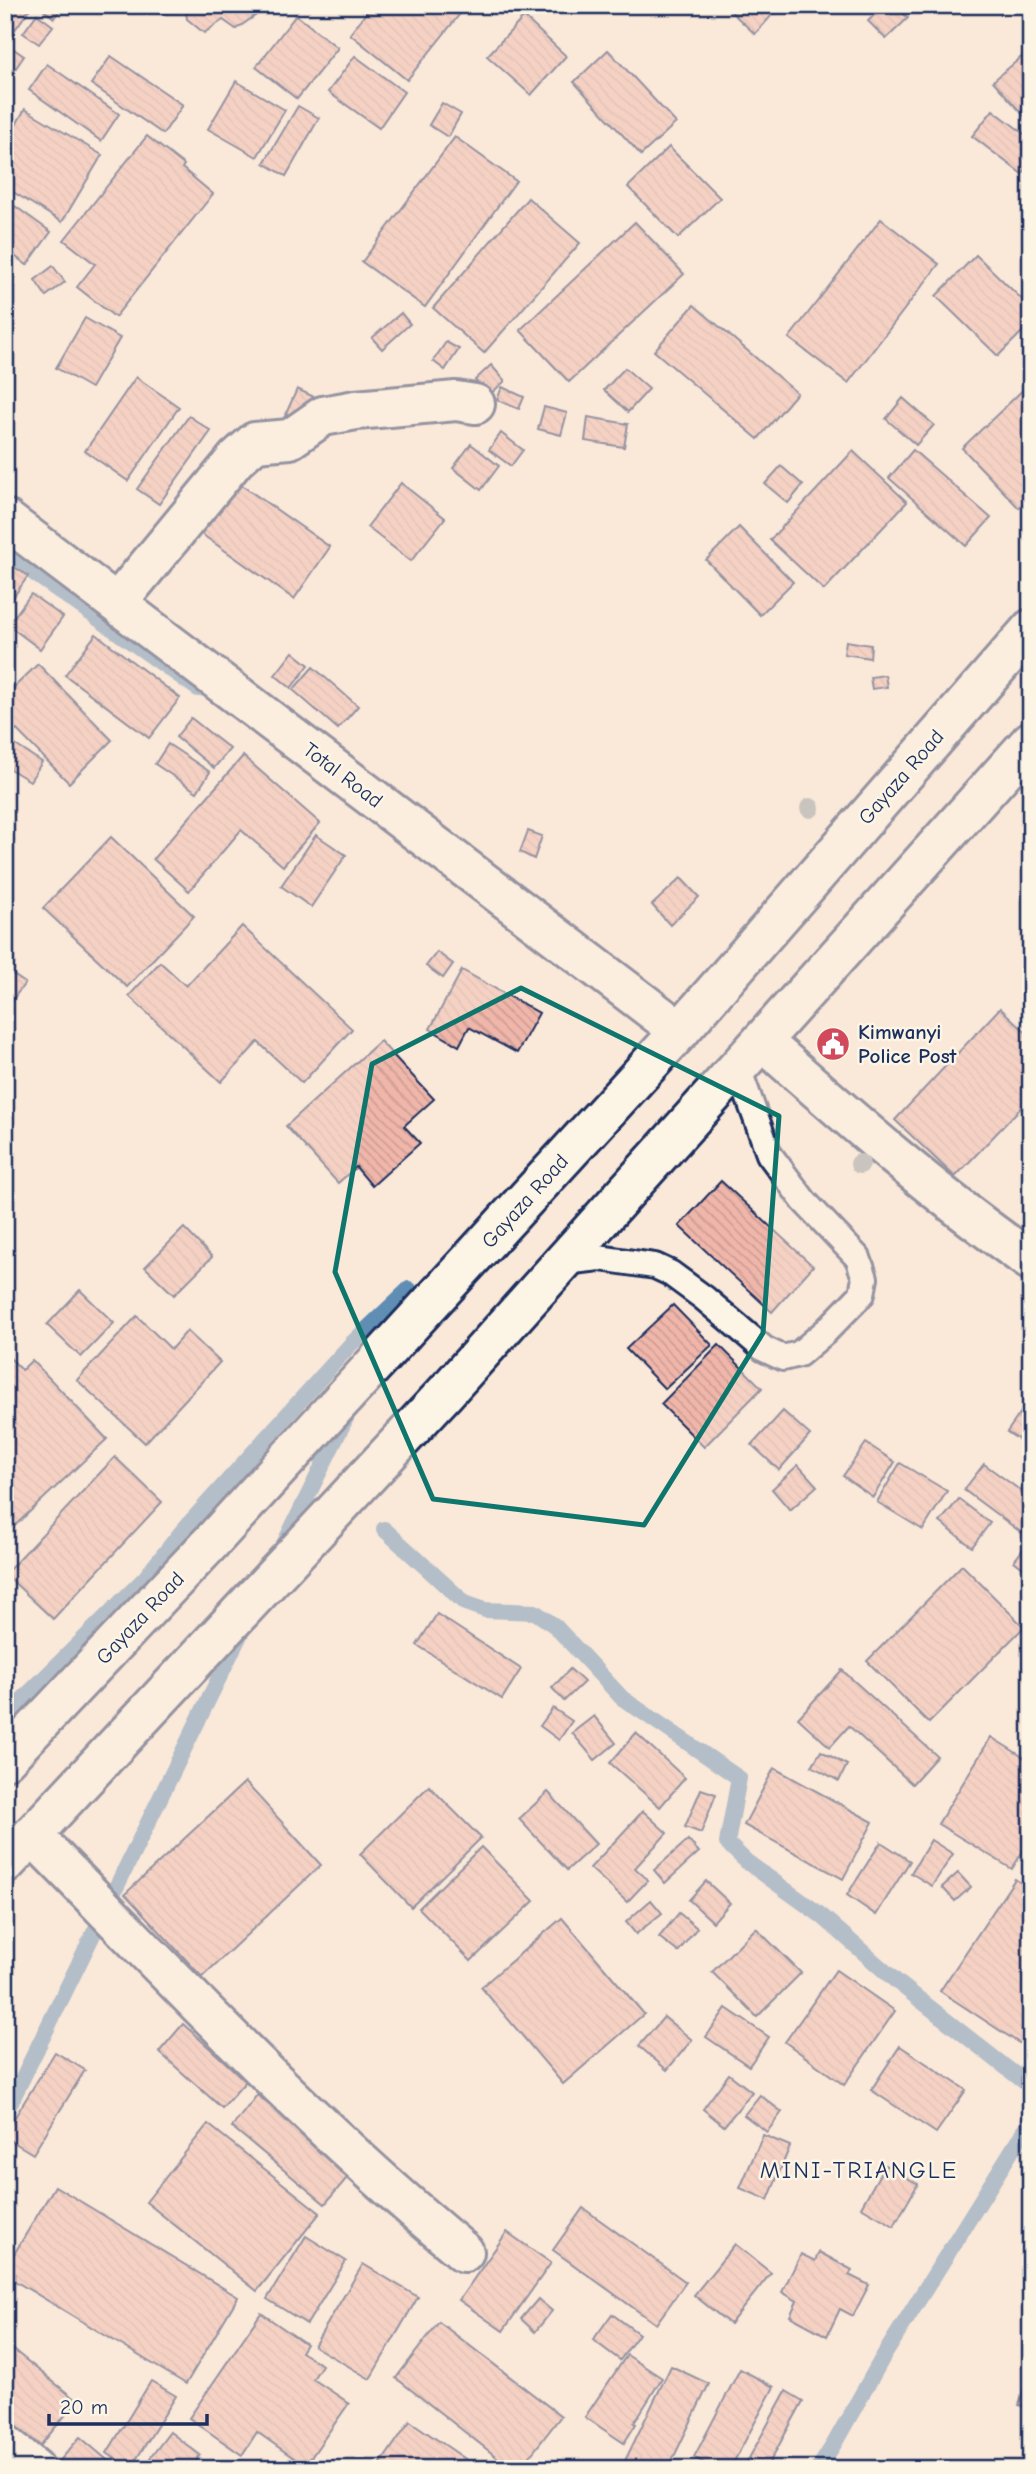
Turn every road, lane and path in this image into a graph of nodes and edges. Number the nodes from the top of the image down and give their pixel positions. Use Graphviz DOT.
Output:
graph roads {
  1 [pos="475,404"];
  2 [pos="5,519"];
  3 [pos="117,603"];
  4 [pos="1031,629"];
  5 [pos="1031,741"];
  6 [pos="680,1031"];
  7 [pos="750,1054"];
  8 [pos="1031,1261"];
  9 [pos="564,1262"];
  10 [pos="5,1760"];
  11 [pos="32,1835"];
  12 [pos="5,1864"];
  13 [pos="464,2252"];
  14 [pos="5,2444"];
  15 [pos="35,2469"];
  1 -- 3 [label="main road"];
  2 -- 3 [label="main road, Total Road"];
  3 -- 6 [label="main road, Total Road"];
  4 -- 6 [label="main road, Gayaza Road"];
  5 -- 7 [label="main road"];
  6 -- 10 [label="main road, Gayaza Road"];
  7 -- 8 [label="main road"];
  7 -- 9 [label="main road"];
  7 -- 9 [label="lane"];
  9 -- 11 [label="main road"];
  11 -- 12 [label="main road"];
  11 -- 13 [label="main road"];
  14 -- 15 [label="main road"];
}
